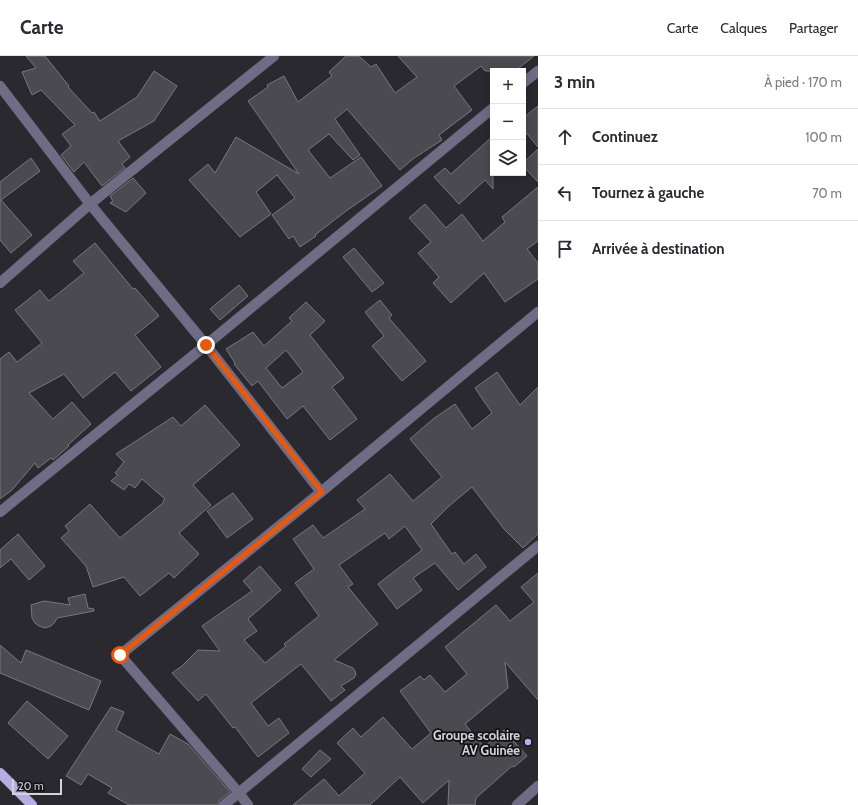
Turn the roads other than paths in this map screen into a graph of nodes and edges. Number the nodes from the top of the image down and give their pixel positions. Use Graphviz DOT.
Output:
graph roads {
  1 [pos="274,56"];
  2 [pos="538,71"];
  3 [pos="526,81"];
  4 [pos="0,86"];
  5 [pos="490,110"];
  6 [pos="90,204"];
  7 [pos="0,283"];
  8 [pos="538,312"];
  9 [pos="206,345"];
  10 [pos="322,492"];
  11 [pos="0,512"];
  12 [pos="538,546"];
  13 [pos="0,773"];
  14 [pos="538,786"];
  15 [pos="239,793"];
  16 [pos="32,805"];
  17 [pos="224,805"];
  18 [pos="248,805"];
  19 [pos="517,805"];
  1 -- 6 [label="street"];
  2 -- 3 [label="street"];
  4 -- 6 [label="street"];
  5 -- 9 [label="street"];
  6 -- 7 [label="street"];
  6 -- 9 [label="street"];
  8 -- 10 [label="street"];
  9 -- 10 [label="street"];
  9 -- 11 [label="street"];
  10 -- 15 [label="street"];
  12 -- 15 [label="street"];
  13 -- 16 [label="main road"];
  14 -- 19 [label="street"];
  15 -- 17 [label="street"];
  15 -- 18 [label="street"];
}
